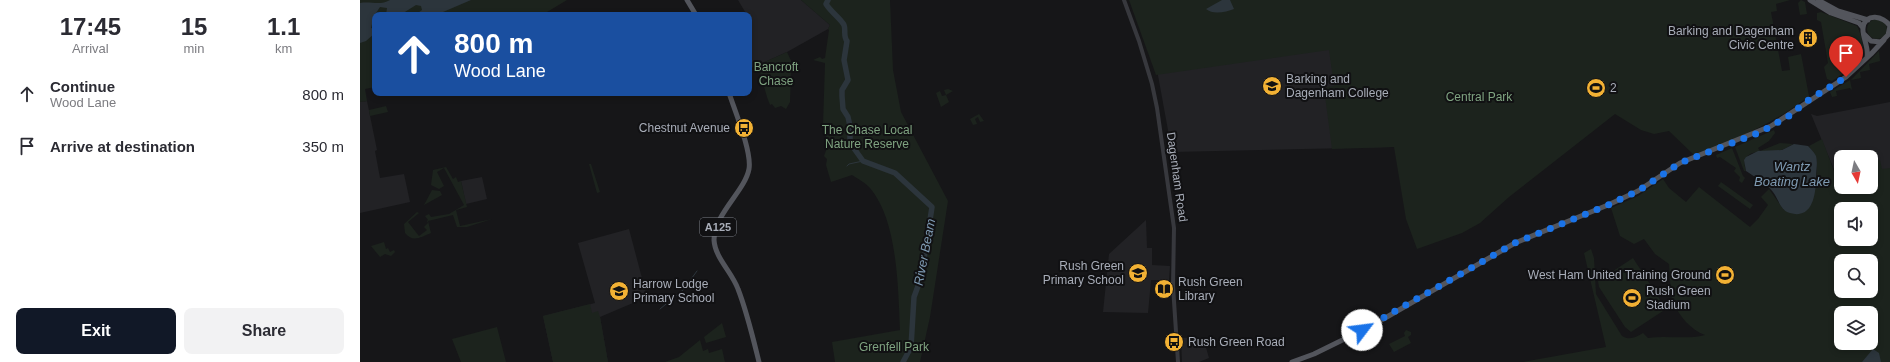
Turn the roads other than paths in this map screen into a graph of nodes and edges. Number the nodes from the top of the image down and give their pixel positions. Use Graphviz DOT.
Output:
graph roads {
  1 [pos="687,0"];
  2 [pos="1124,0"];
  3 [pos="1810,0"];
  4 [pos="1818,0"];
  5 [pos="694,12"];
  6 [pos="1868,20"];
  7 [pos="1890,26"];
  8 [pos="1863,28"];
  9 [pos="1864,34"];
  10 [pos="1889,35"];
  11 [pos="1884,40"];
  12 [pos="1867,57"];
  13 [pos="730,96"];
  14 [pos="759,362"];
  15 [pos="1178,362"];
  16 [pos="1292,362"];
  1 -- 5 [label="main road"];
  2 -- 15 [label="street, Dagenham Road"];
  3 -- 8 [label="main road"];
  4 -- 6 [label="main road"];
  6 -- 7 [label="main road"];
  6 -- 8 [label="main road"];
  7 -- 10 [label="main road"];
  8 -- 9 [label="main road"];
  9 -- 11 [label="main road"];
  9 -- 12 [label="main road"];
  10 -- 11 [label="main road"];
  11 -- 12 [label="main road"];
  12 -- 16 [label="main road"];
  13 -- 14 [label="main road, A125"];
}
